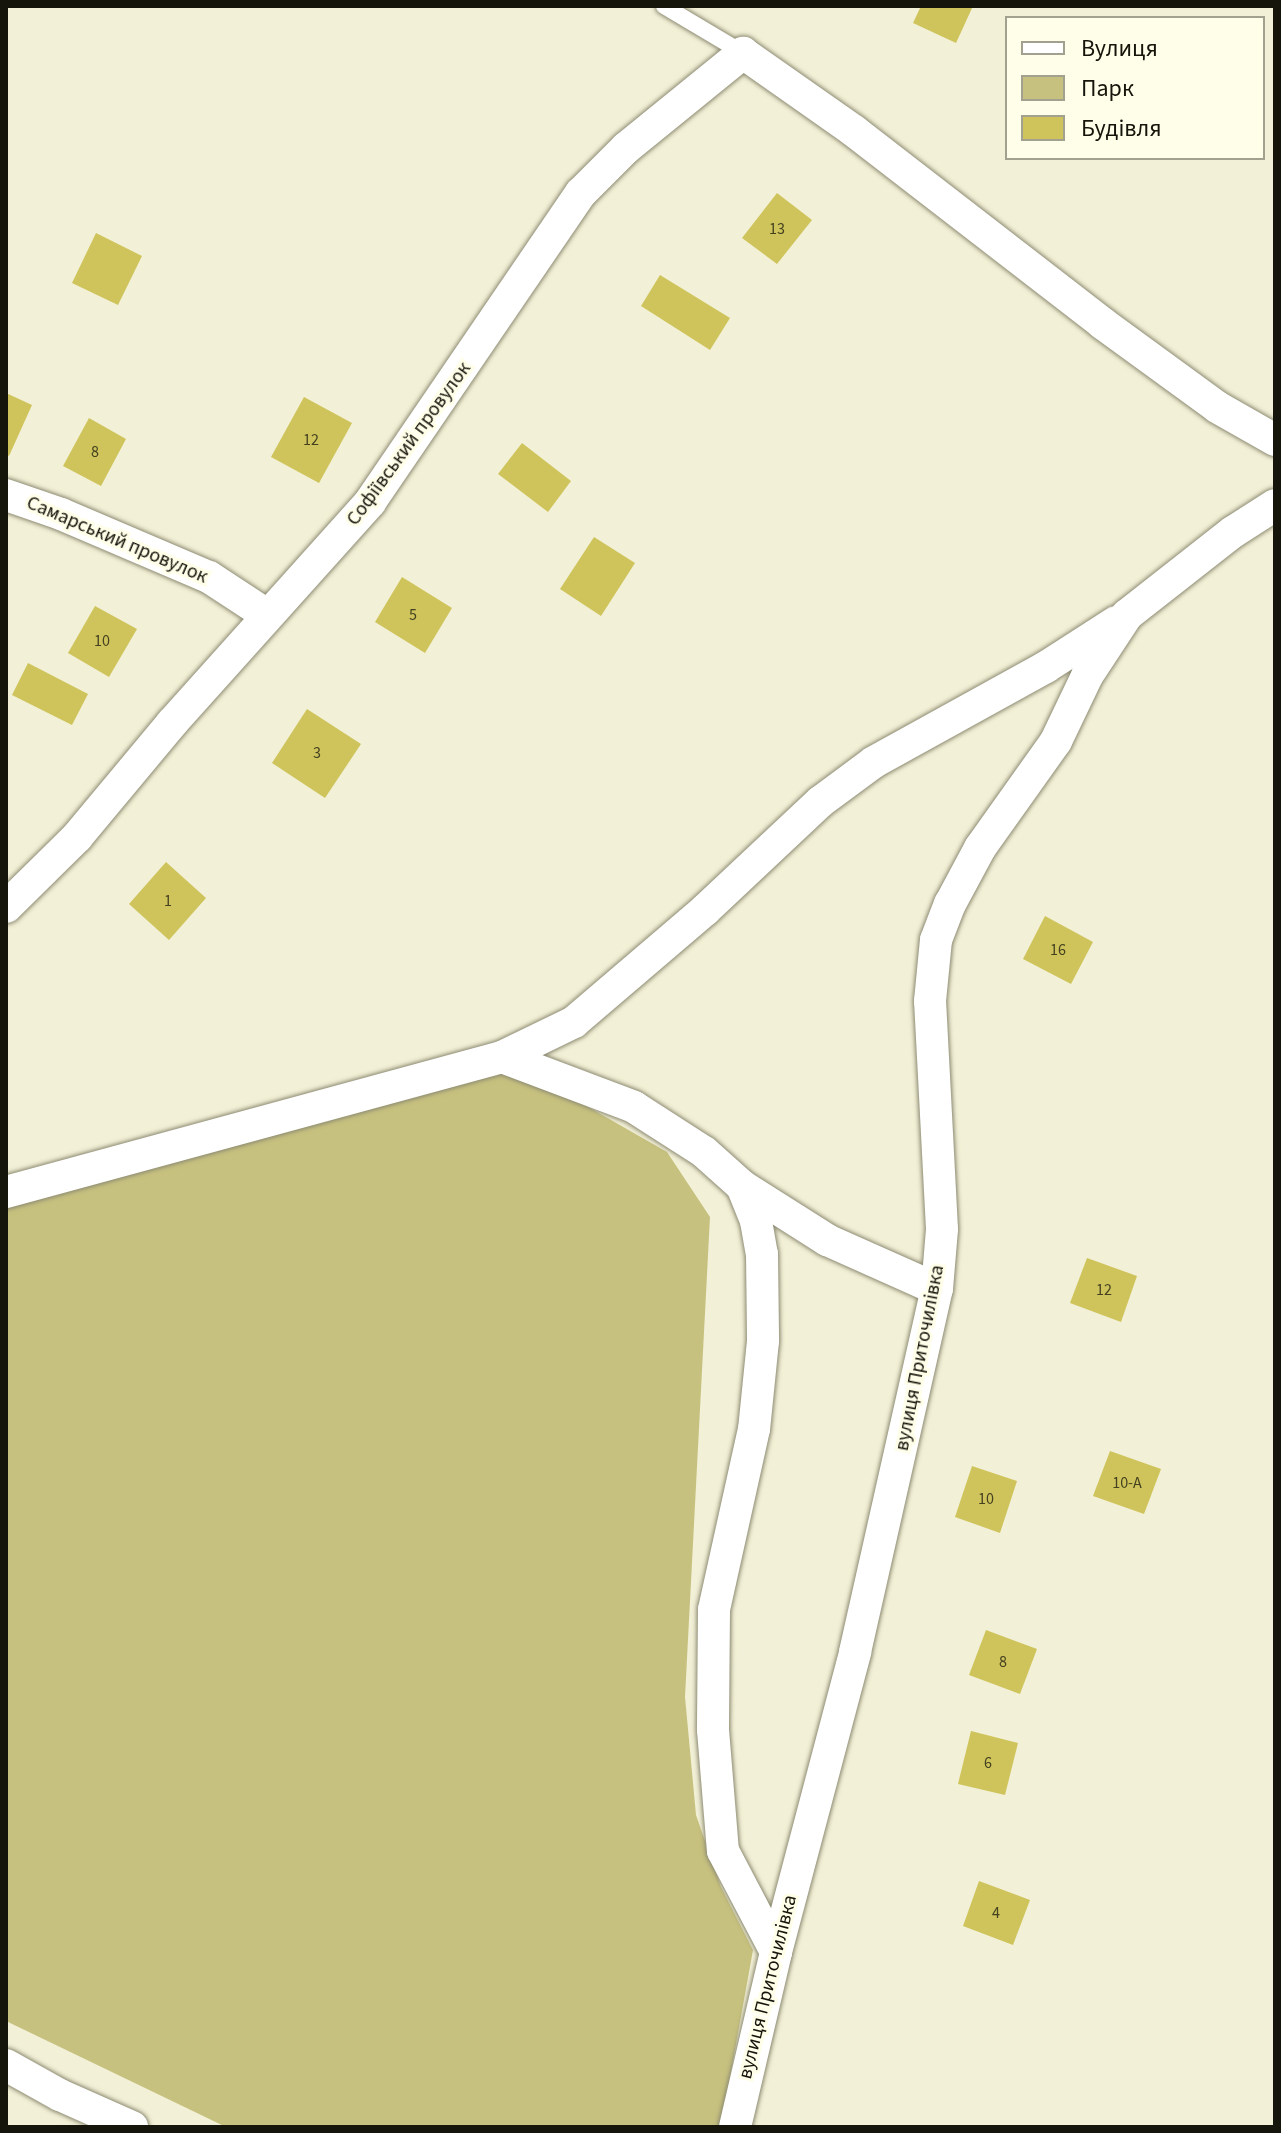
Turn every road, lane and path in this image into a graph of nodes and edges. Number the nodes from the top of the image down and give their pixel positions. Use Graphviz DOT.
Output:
graph roads {
  1 [pos="664,6"];
  2 [pos="743,53"];
  3 [pos="1275,440"];
  4 [pos="6,495"];
  5 [pos="1275,505"];
  6 [pos="267,615"];
  7 [pos="1127,615"];
  8 [pos="6,907"];
  9 [pos="502,1057"];
  10 [pos="742,1186"];
  11 [pos="6,1192"];
  12 [pos="937,1289"];
  13 [pos="776,1952"];
  14 [pos="6,2065"];
  15 [pos="60,2095"];
  16 [pos="65,2127"];
  17 [pos="132,2127"];
  18 [pos="735,2127"];
  1 -- 2 [label="lane"];
  2 -- 3 [label="street"];
  2 -- 6 [label="street, Софіївський провулок"];
  4 -- 6 [label="street, Самарський провулок"];
  5 -- 7 [label="street, вулиця Приточилівка"];
  6 -- 8 [label="street, Софіївський провулок"];
  7 -- 9 [label="street"];
  7 -- 12 [label="street, вулиця Приточилівка"];
  9 -- 10 [label="street"];
  9 -- 11 [label="street"];
  10 -- 12 [label="street"];
  10 -- 13 [label="street"];
  12 -- 13 [label="street, вулиця Приточилівка"];
  13 -- 18 [label="street, вулиця Приточилівка"];
  14 -- 15 [label="street"];
  15 -- 16 [label="street"];
  15 -- 17 [label="street"];
}
